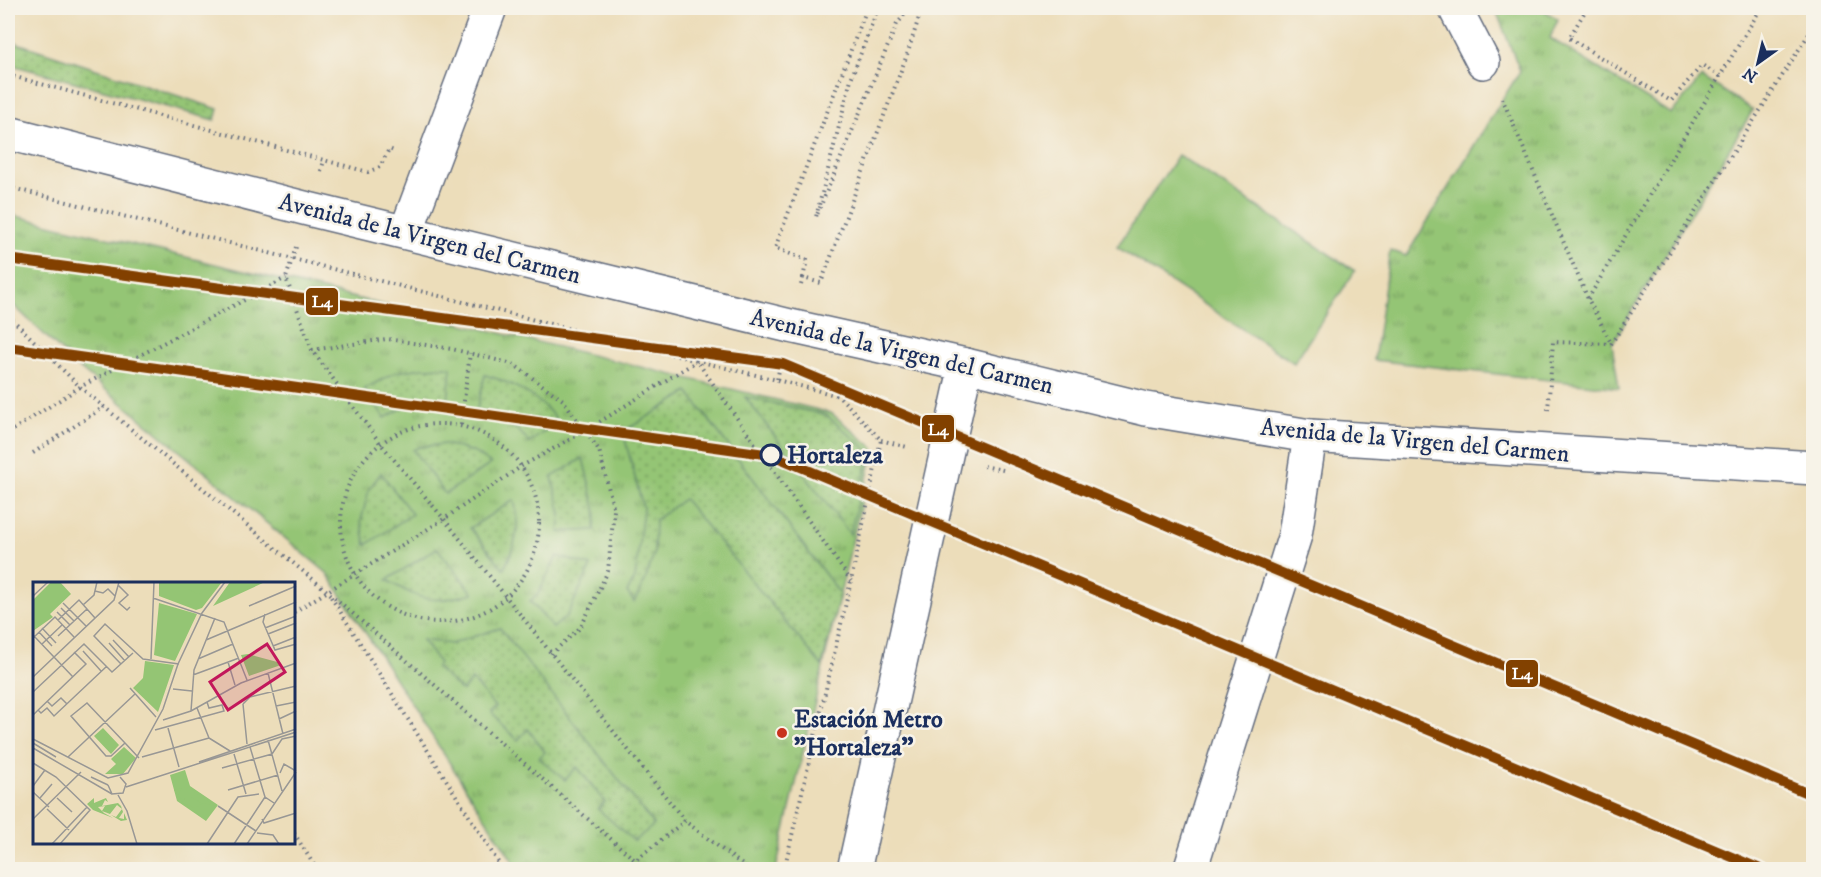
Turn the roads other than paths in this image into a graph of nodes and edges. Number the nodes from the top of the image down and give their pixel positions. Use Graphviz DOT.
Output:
graph roads {
  1 [pos="490,8"];
  2 [pos="1455,8"];
  3 [pos="1483,62"];
  4 [pos="8,133"];
  5 [pos="406,232"];
  6 [pos="966,364"];
  7 [pos="1310,436"];
  8 [pos="1814,468"];
  9 [pos="854,870"];
  10 [pos="1190,870"];
  1 -- 5 [label="street"];
  2 -- 3 [label="street"];
  4 -- 5 [label="street, Avenida de la Virgen del Carmen"];
  5 -- 6 [label="street, Avenida de la Virgen del Carmen"];
  6 -- 7 [label="street, Avenida de la Virgen del Carmen"];
  6 -- 9 [label="street"];
  7 -- 8 [label="street, Avenida de la Virgen del Carmen"];
  7 -- 10 [label="street"];
}
